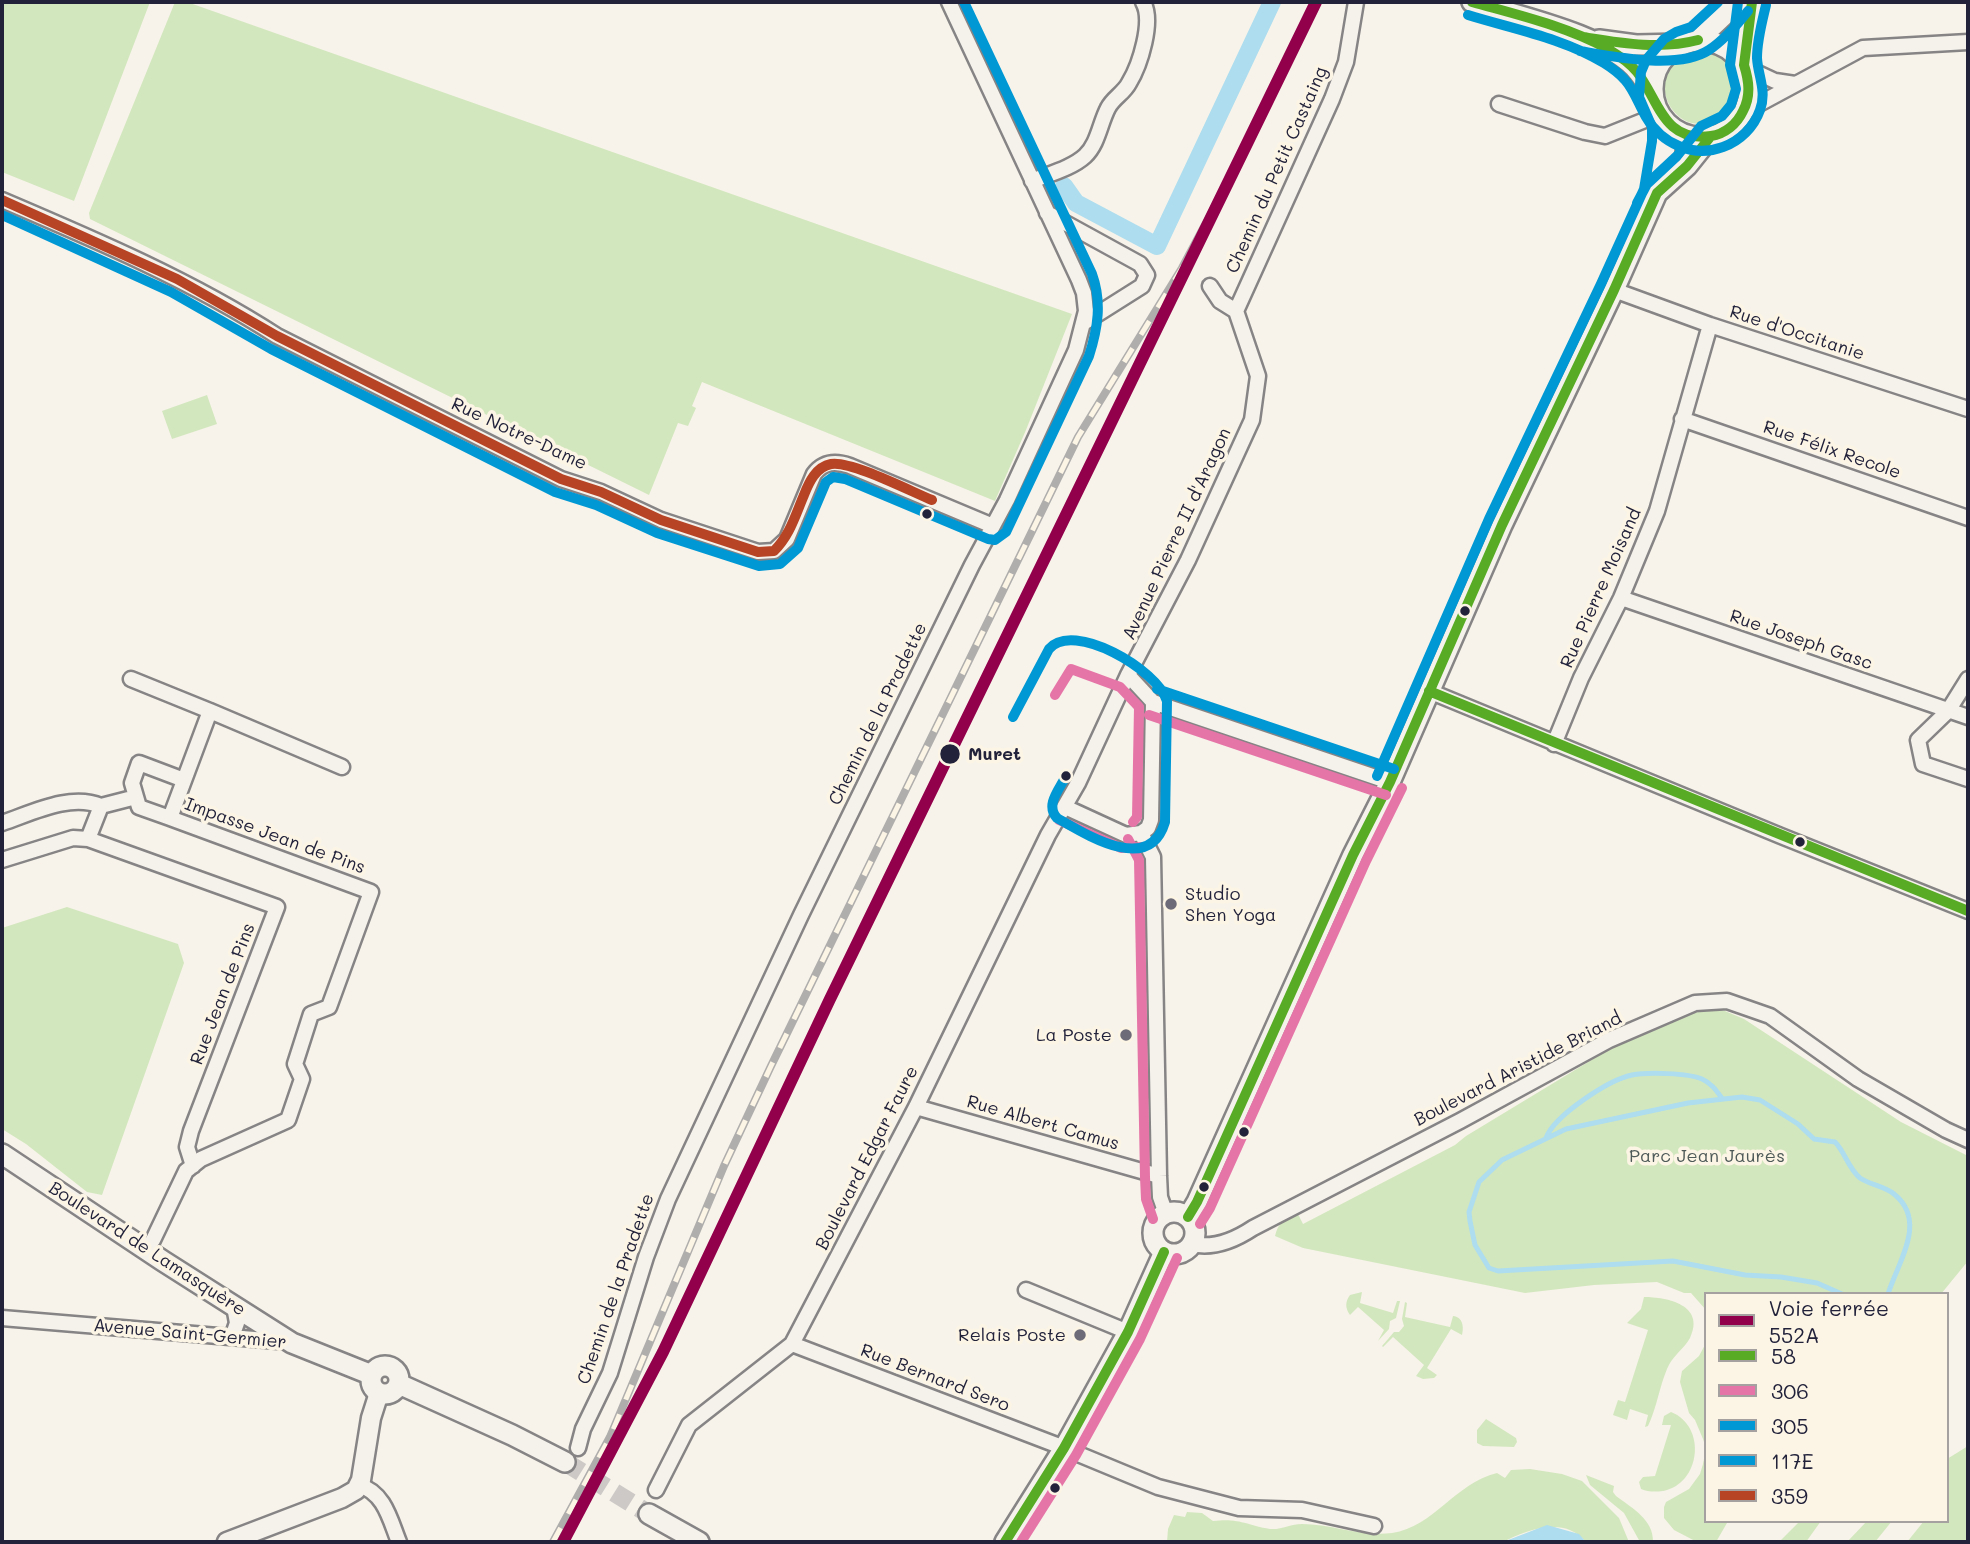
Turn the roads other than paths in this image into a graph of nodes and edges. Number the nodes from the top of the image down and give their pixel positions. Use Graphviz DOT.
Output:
graph roads {
  1 [pos="949,2"];
  2 [pos="1143,2"];
  3 [pos="1356,2"];
  4 [pos="1472,2"];
  5 [pos="1738,2"];
  6 [pos="1752,2"];
  7 [pos="1584,37"];
  8 [pos="1690,42"];
  9 [pos="1968,43"];
  10 [pos="1744,66"];
  11 [pos="1795,84"];
  12 [pos="1499,104"];
  13 [pos="1660,111"];
  14 [pos="1744,112"];
  15 [pos="1711,136"];
  16 [pos="1032,181"];
  17 [pos="1657,193"];
  18 [pos="2,200"];
  19 [pos="1047,213"];
  20 [pos="1210,286"];
  21 [pos="1614,290"];
  22 [pos="1236,311"];
  23 [pos="1085,322"];
  24 [pos="1710,325"];
  25 [pos="1968,408"];
  26 [pos="1682,419"];
  27 [pos="1968,518"];
  28 [pos="993,526"];
  29 [pos="1621,598"];
  30 [pos="1128,676"];
  31 [pos="131,679"];
  32 [pos="1968,679"];
  33 [pos="1429,691"];
  34 [pos="1153,702"];
  35 [pos="210,711"];
  36 [pos="1948,711"];
  37 [pos="1968,717"];
  38 [pos="1554,744"];
  39 [pos="342,767"];
  40 [pos="1968,779"];
  41 [pos="184,780"];
  42 [pos="1390,782"];
  43 [pos="136,797"];
  44 [pos="101,806"];
  45 [pos="1065,807"];
  46 [pos="170,818"];
  47 [pos="2,822"];
  48 [pos="1141,833"];
  49 [pos="88,839"];
  50 [pos="2,860"];
  51 [pos="1968,911"];
  52 [pos="916,1107"];
  53 [pos="1968,1140"];
  54 [pos="2,1154"];
  55 [pos="193,1166"];
  56 [pos="1159,1176"];
  57 [pos="1166,1214"];
  58 [pos="1188,1217"];
  59 [pos="1192,1244"];
  60 [pos="145,1250"];
  61 [pos="1164,1252"];
  62 [pos="1026,1290"];
  63 [pos="234,1306"];
  64 [pos="2,1318"];
  65 [pos="1128,1332"];
  66 [pos="232,1337"];
  67 [pos="292,1343"];
  68 [pos="792,1344"];
  69 [pos="375,1384"];
  70 [pos="1064,1448"];
  71 [pos="571,1455"];
  72 [pos="359,1485"];
  73 [pos="656,1490"];
  74 [pos="649,1514"];
  75 [pos="1374,1526"];
  76 [pos="227,1542"];
  77 [pos="399,1542"];
  78 [pos="699,1542"];
  79 [pos="1005,1542"];
  80 [pos="1019,1542"];
  1 -- 16 [label="street, Chemin de la Pradette"];
  2 -- 16 [label="street"];
  3 -- 22 [label="street, Chemin du Petit Castaing"];
  4 -- 7 [label="main road"];
  5 -- 8 [label="main road"];
  6 -- 10 [label="main road"];
  7 -- 8 [label="main road"];
  7 -- 13 [label="main road"];
  8 -- 10 [label="main road"];
  8 -- 13 [label="main road"];
  9 -- 11 [label="street"];
  10 -- 11 [label="street"];
  10 -- 14 [label="main road"];
  11 -- 14 [label="street"];
  12 -- 13 [label="street"];
  13 -- 15 [label="main road"];
  13 -- 17 [label="main road"];
  14 -- 15 [label="main road"];
  15 -- 17 [label="main road"];
  16 -- 19 [label="street, Chemin de la Pradette"];
  17 -- 21 [label="main road"];
  18 -- 28 [label="street, Rue Notre-Dame"];
  19 -- 23 [label="street, Chemin de la Pradette"];
  19 -- 23 [label="street"];
  20 -- 22 [label="street, Avenue Pierre II d'Aragon"];
  21 -- 24 [label="street, Rue d'Occitanie"];
  21 -- 33 [label="main road"];
  22 -- 30 [label="street, Avenue Pierre II d'Aragon"];
  23 -- 28 [label="street, Chemin de la Pradette"];
  24 -- 25 [label="street, Rue d'Occitanie"];
  24 -- 26 [label="street, Rue Pierre Moisand"];
  26 -- 27 [label="street, Rue Félix Recole"];
  26 -- 29 [label="street, Rue Pierre Moisand"];
  28 -- 71 [label="street, Chemin de la Pradette"];
  29 -- 36 [label="street, Rue Joseph Gasc"];
  29 -- 38 [label="street, Rue Pierre Moisand"];
  30 -- 34 [label="street"];
  30 -- 45 [label="street, Boulevard Edgar Faure"];
  31 -- 35 [label="street"];
  32 -- 36 [label="street"];
  33 -- 38 [label="street"];
  33 -- 42 [label="main road"];
  34 -- 42 [label="street"];
  34 -- 48 [label="street"];
  35 -- 39 [label="street"];
  35 -- 41 [label="street, Impasse Jean de Pins"];
  36 -- 37 [label="street, Rue Joseph Gasc"];
  36 -- 40 [label="street"];
  38 -- 51 [label="street"];
  41 -- 43 [label="street, Impasse Jean de Pins"];
  41 -- 46 [label="street, Impasse Jean de Pins"];
  42 -- 58 [label="main road"];
  43 -- 44 [label="street"];
  43 -- 46 [label="street, Impasse Jean de Pins"];
  44 -- 47 [label="street"];
  44 -- 49 [label="street"];
  45 -- 48 [label="street"];
  45 -- 52 [label="street, Boulevard Edgar Faure"];
  46 -- 55 [label="street, Impasse Jean de Pins"];
  48 -- 56 [label="street"];
  49 -- 50 [label="street, Rue Jean de Pins"];
  49 -- 55 [label="street, Rue Jean de Pins"];
  52 -- 56 [label="street, Rue Albert Camus"];
  52 -- 68 [label="street, Boulevard Edgar Faure"];
  53 -- 59 [label="street, Boulevard Aristide Briand"];
  54 -- 60 [label="main road, Boulevard de Lamasquère"];
  55 -- 60 [label="street, Impasse Jean de Pins"];
  56 -- 57 [label="street"];
  57 -- 58 [label="main road"];
  57 -- 61 [label="main road"];
  58 -- 59 [label="main road"];
  59 -- 61 [label="main road"];
  60 -- 63 [label="main road, Boulevard de Lamasquère"];
  61 -- 65 [label="main road"];
  62 -- 65 [label="street"];
  63 -- 66 [label="street"];
  63 -- 67 [label="main road, Boulevard de Lamasquère"];
  64 -- 66 [label="street, Avenue Saint-Germier"];
  65 -- 70 [label="main road"];
  66 -- 67 [label="street, Avenue Saint-Germier"];
  67 -- 69 [label="main road, Avenue Saint-Germier"];
  68 -- 70 [label="street, Rue Bernard Sero"];
  68 -- 73 [label="street, Boulevard Edgar Faure"];
  69 -- 71 [label="main road, Avenue Saint-Germier"];
  69 -- 72 [label="street"];
  70 -- 75 [label="street, Rue Bernard Sero"];
  70 -- 79 [label="main road"];
  70 -- 80 [label="main road"];
  72 -- 76 [label="street"];
  72 -- 77 [label="street"];
  74 -- 78 [label="main road"];
}
